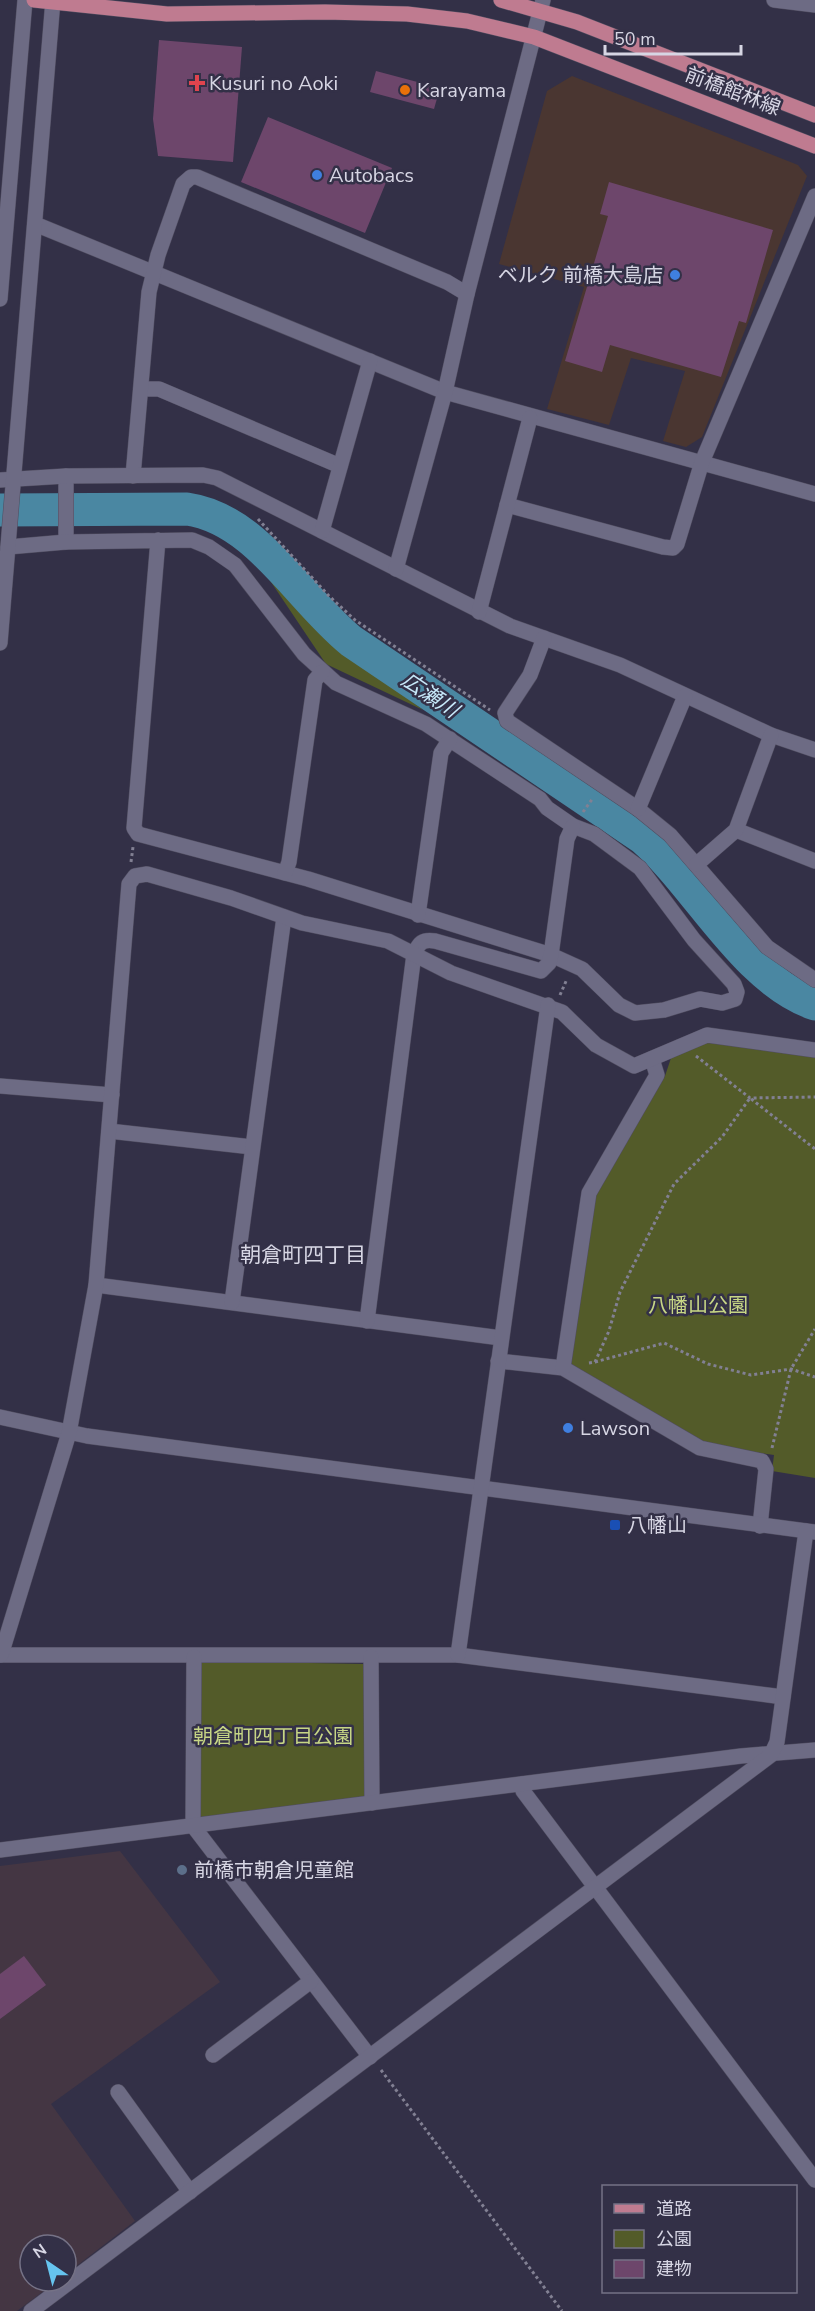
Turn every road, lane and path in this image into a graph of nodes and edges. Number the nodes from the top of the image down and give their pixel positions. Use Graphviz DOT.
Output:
graph roads {
  1 [pos="25,0"];
  2 [pos="34,0"];
  3 [pos="501,0"];
  4 [pos="774,0"];
  5 [pos="53,1"];
  6 [pos="542,5"];
  7 [pos="815,5"];
  8 [pos="534,37"];
  9 [pos="815,115"];
  10 [pos="815,146"];
  11 [pos="815,196"];
  12 [pos="4,209"];
  13 [pos="35,224"];
  14 [pos="154,272"];
  15 [pos="467,294"];
  16 [pos="0,299"];
  17 [pos="370,361"];
  18 [pos="141,389"];
  19 [pos="445,392"];
  20 [pos="531,418"];
  21 [pos="702,462"];
  22 [pos="340,466"];
  23 [pos="66,476"];
  24 [pos="133,476"];
  25 [pos="8,484"];
  26 [pos="815,494"];
  27 [pos="507,506"];
  28 [pos="257,517"];
  29 [pos="322,531"];
  30 [pos="66,536"];
  31 [pos="158,540"];
  32 [pos="8,547"];
  33 [pos="396,569"];
  34 [pos="479,612"];
  35 [pos="544,638"];
  36 [pos="0,643"];
  37 [pos="322,672"];
  38 [pos="685,696"];
  39 [pos="504,717"];
  40 [pos="771,735"];
  41 [pos="450,739"];
  42 [pos="815,750"];
  43 [pos="594,797"];
  44 [pos="638,809"];
  45 [pos="575,823"];
  46 [pos="134,828"];
  47 [pos="736,830"];
  48 [pos="815,861"];
  49 [pos="697,864"];
  50 [pos="285,873"];
  51 [pos="129,884"];
  52 [pos="418,915"];
  53 [pos="284,916"];
  54 [pos="414,954"];
  55 [pos="551,955"];
  56 [pos="571,970"];
  57 [pos="815,980"];
  58 [pos="552,1004"];
  59 [pos="682,1045"];
  60 [pos="815,1050"];
  61 [pos="652,1059"];
  62 [pos="0,1086"];
  63 [pos="112,1095"];
  64 [pos="815,1097"];
  65 [pos="750,1098"];
  66 [pos="109,1131"];
  67 [pos="252,1147"];
  68 [pos="815,1149"];
  69 [pos="96,1285"];
  70 [pos="232,1302"];
  71 [pos="367,1321"];
  72 [pos="815,1329"];
  73 [pos="501,1338"];
  74 [pos="498,1361"];
  75 [pos="594,1362"];
  76 [pos="563,1368"];
  77 [pos="791,1369"];
  78 [pos="815,1377"];
  79 [pos="0,1417"];
  80 [pos="69,1433"];
  81 [pos="765,1464"];
  82 [pos="482,1490"];
  83 [pos="760,1526"];
  84 [pos="811,1532"];
  85 [pos="0,1655"];
  86 [pos="458,1656"];
  87 [pos="194,1657"];
  88 [pos="371,1657"];
  89 [pos="783,1697"];
  90 [pos="815,1750"];
  91 [pos="771,1755"];
  92 [pos="522,1784"];
  93 [pos="372,1803"];
  94 [pos="193,1826"];
  95 [pos="0,1850"];
  96 [pos="595,1887"];
  97 [pos="311,1981"];
  98 [pos="213,2055"];
  99 [pos="370,2057"];
  100 [pos="118,2092"];
  101 [pos="815,2180"];
  102 [pos="190,2192"];
  103 [pos="31,2311"];
  104 [pos="562,2311"];
  1 -- 12 [label="street"];
  2 -- 5 [label="main road, 前橋館林線"];
  3 -- 6 [label="main road, 前橋館林線"];
  4 -- 7 [label="street"];
  5 -- 8 [label="main road, 前橋館林線"];
  5 -- 13 [label="street"];
  6 -- 8 [label="street"];
  6 -- 9 [label="main road, 前橋館林線"];
  8 -- 10 [label="main road, 前橋館林線"];
  8 -- 15 [label="street"];
  11 -- 21 [label="street"];
  12 -- 16 [label="street"];
  13 -- 14 [label="street"];
  13 -- 25 [label="street"];
  14 -- 15 [label="street"];
  14 -- 17 [label="street"];
  14 -- 18 [label="street"];
  15 -- 19 [label="street"];
  17 -- 19 [label="street"];
  17 -- 22 [label="street"];
  18 -- 22 [label="street"];
  18 -- 24 [label="street"];
  19 -- 20 [label="street"];
  19 -- 33 [label="street"];
  20 -- 21 [label="street"];
  20 -- 27 [label="street"];
  21 -- 26 [label="street"];
  21 -- 27 [label="street"];
  22 -- 29 [label="street"];
  23 -- 24 [label="street"];
  23 -- 25 [label="street"];
  23 -- 30 [label="street"];
  24 -- 29 [label="street"];
  25 -- 32 [label="street"];
  27 -- 34 [label="street"];
  28 -- 39 [label="path"];
  29 -- 33 [label="street"];
  30 -- 31 [label="street"];
  30 -- 32 [label="street"];
  31 -- 37 [label="street"];
  31 -- 46 [label="street"];
  32 -- 36 [label="street"];
  33 -- 34 [label="street"];
  34 -- 35 [label="street"];
  35 -- 38 [label="street"];
  35 -- 39 [label="street"];
  37 -- 41 [label="street"];
  37 -- 50 [label="street"];
  38 -- 40 [label="street"];
  38 -- 44 [label="street"];
  39 -- 44 [label="street"];
  40 -- 42 [label="street"];
  40 -- 47 [label="street"];
  41 -- 45 [label="street"];
  41 -- 52 [label="street"];
  43 -- 45 [label="path"];
  44 -- 49 [label="street"];
  45 -- 55 [label="street"];
  45 -- 55 [label="street"];
  46 -- 50 [label="street"];
  46 -- 51 [label="path"];
  47 -- 48 [label="street"];
  47 -- 49 [label="street"];
  49 -- 57 [label="street"];
  50 -- 52 [label="street"];
  51 -- 53 [label="street"];
  51 -- 63 [label="street"];
  52 -- 55 [label="street"];
  53 -- 54 [label="street"];
  53 -- 67 [label="street"];
  54 -- 55 [label="street"];
  54 -- 58 [label="street"];
  54 -- 71 [label="street"];
  56 -- 58 [label="path"];
  58 -- 61 [label="street"];
  58 -- 73 [label="street"];
  59 -- 60 [label="street"];
  59 -- 61 [label="street"];
  59 -- 65 [label="path"];
  61 -- 76 [label="street"];
  62 -- 63 [label="street"];
  63 -- 66 [label="street"];
  64 -- 65 [label="path"];
  65 -- 68 [label="path"];
  65 -- 75 [label="path"];
  66 -- 67 [label="street"];
  66 -- 69 [label="street"];
  67 -- 70 [label="street"];
  69 -- 70 [label="street"];
  69 -- 80 [label="street"];
  70 -- 71 [label="street"];
  71 -- 73 [label="street"];
  72 -- 77 [label="path"];
  73 -- 74 [label="street"];
  74 -- 76 [label="street"];
  74 -- 82 [label="street"];
  75 -- 76 [label="path"];
  75 -- 77 [label="path"];
  76 -- 81 [label="street"];
  77 -- 78 [label="path"];
  77 -- 81 [label="path"];
  79 -- 80 [label="street"];
  80 -- 82 [label="street"];
  80 -- 85 [label="street"];
  81 -- 83 [label="street"];
  82 -- 83 [label="street"];
  82 -- 86 [label="street"];
  83 -- 84 [label="street"];
  84 -- 89 [label="street"];
  85 -- 87 [label="street"];
  86 -- 88 [label="street"];
  86 -- 89 [label="street"];
  87 -- 88 [label="street"];
  87 -- 94 [label="street"];
  88 -- 93 [label="street"];
  89 -- 91 [label="street"];
  90 -- 91 [label="street"];
  91 -- 92 [label="street"];
  91 -- 96 [label="street"];
  92 -- 93 [label="street"];
  92 -- 96 [label="street"];
  93 -- 94 [label="street"];
  94 -- 95 [label="street"];
  94 -- 97 [label="street"];
  96 -- 99 [label="street"];
  96 -- 101 [label="street"];
  97 -- 98 [label="street"];
  97 -- 99 [label="street"];
  99 -- 102 [label="street"];
  99 -- 104 [label="path"];
  100 -- 102 [label="street"];
  102 -- 103 [label="street"];
}
